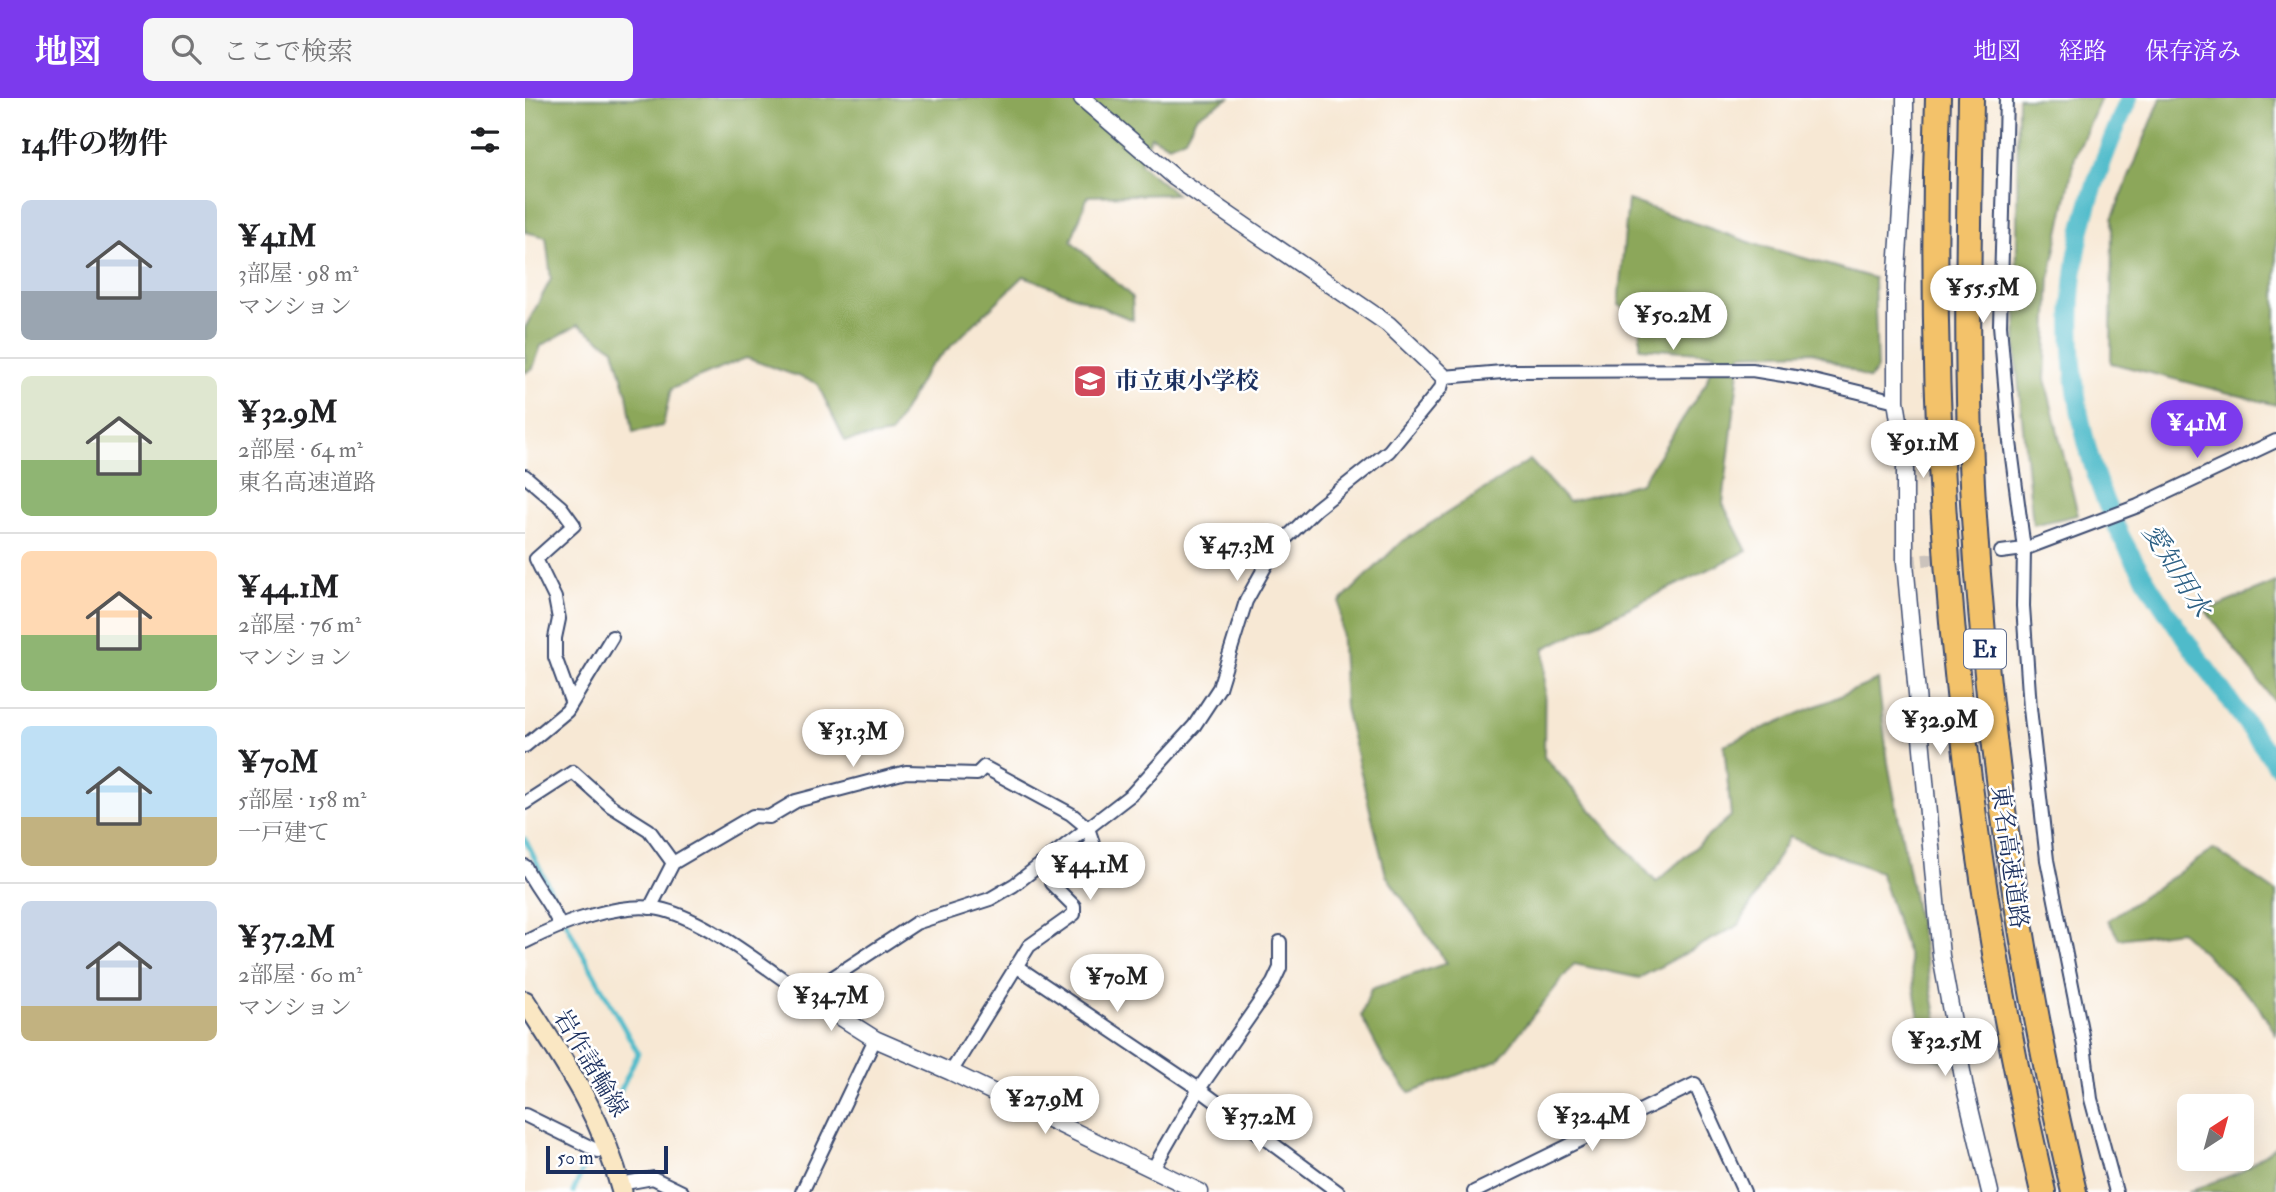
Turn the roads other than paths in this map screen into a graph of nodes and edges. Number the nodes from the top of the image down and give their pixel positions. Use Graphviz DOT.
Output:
graph roads {
  1 [pos="1082,98"];
  2 [pos="1905,98"];
  3 [pos="1938,98"];
  4 [pos="1971,98"];
  5 [pos="2006,98"];
  6 [pos="1444,377"];
  7 [pos="1896,401"];
  8 [pos="2276,441"];
  9 [pos="525,476"];
  10 [pos="2024,550"];
  11 [pos="2001,552"];
  12 [pos="612,637"];
  13 [pos="571,701"];
  14 [pos="525,746"];
  15 [pos="525,803"];
  16 [pos="1088,828"];
  17 [pos="673,863"];
  18 [pos="525,866"];
  19 [pos="650,908"];
  20 [pos="560,926"];
  21 [pos="525,942"];
  22 [pos="1280,942"];
  23 [pos="1016,966"];
  24 [pos="806,995"];
  25 [pos="525,1001"];
  26 [pos="875,1040"];
  27 [pos="951,1072"];
  28 [pos="1199,1089"];
  29 [pos="525,1115"];
  30 [pos="598,1151"];
  31 [pos="1154,1167"];
  32 [pos="621,1188"];
  33 [pos="682,1192"];
  34 [pos="802,1192"];
  35 [pos="1200,1192"];
  36 [pos="1338,1192"];
  37 [pos="1474,1192"];
  38 [pos="1744,1192"];
  39 [pos="1990,1192"];
  40 [pos="2043,1192"];
  41 [pos="2074,1192"];
  42 [pos="2116,1192"];
  1 -- 6 [label="street"];
  2 -- 7 [label="street"];
  3 -- 40 [label="highway, 東名高速道路 / E1"];
  4 -- 41 [label="highway, 東名高速道路 / E1"];
  5 -- 10 [label="street"];
  6 -- 7 [label="street"];
  6 -- 16 [label="street"];
  7 -- 39 [label="street"];
  8 -- 10 [label="street"];
  9 -- 13 [label="street"];
  10 -- 11 [label="street"];
  10 -- 42 [label="street"];
  12 -- 13 [label="street"];
  13 -- 14 [label="street"];
  15 -- 17 [label="street"];
  16 -- 17 [label="street"];
  16 -- 23 [label="street"];
  16 -- 24 [label="street"];
  17 -- 19 [label="street"];
  18 -- 20 [label="street"];
  19 -- 20 [label="street"];
  19 -- 24 [label="street"];
  20 -- 21 [label="street"];
  22 -- 28 [label="street"];
  23 -- 27 [label="street"];
  23 -- 28 [label="street"];
  24 -- 26 [label="street"];
  25 -- 32 [label="main road, 岩作諸輪線"];
  26 -- 27 [label="street"];
  26 -- 34 [label="street"];
  27 -- 31 [label="street"];
  28 -- 31 [label="street"];
  28 -- 36 [label="street"];
  29 -- 30 [label="street"];
  31 -- 35 [label="street"];
  32 -- 33 [label="street"];
  37 -- 38 [label="street"];
}
